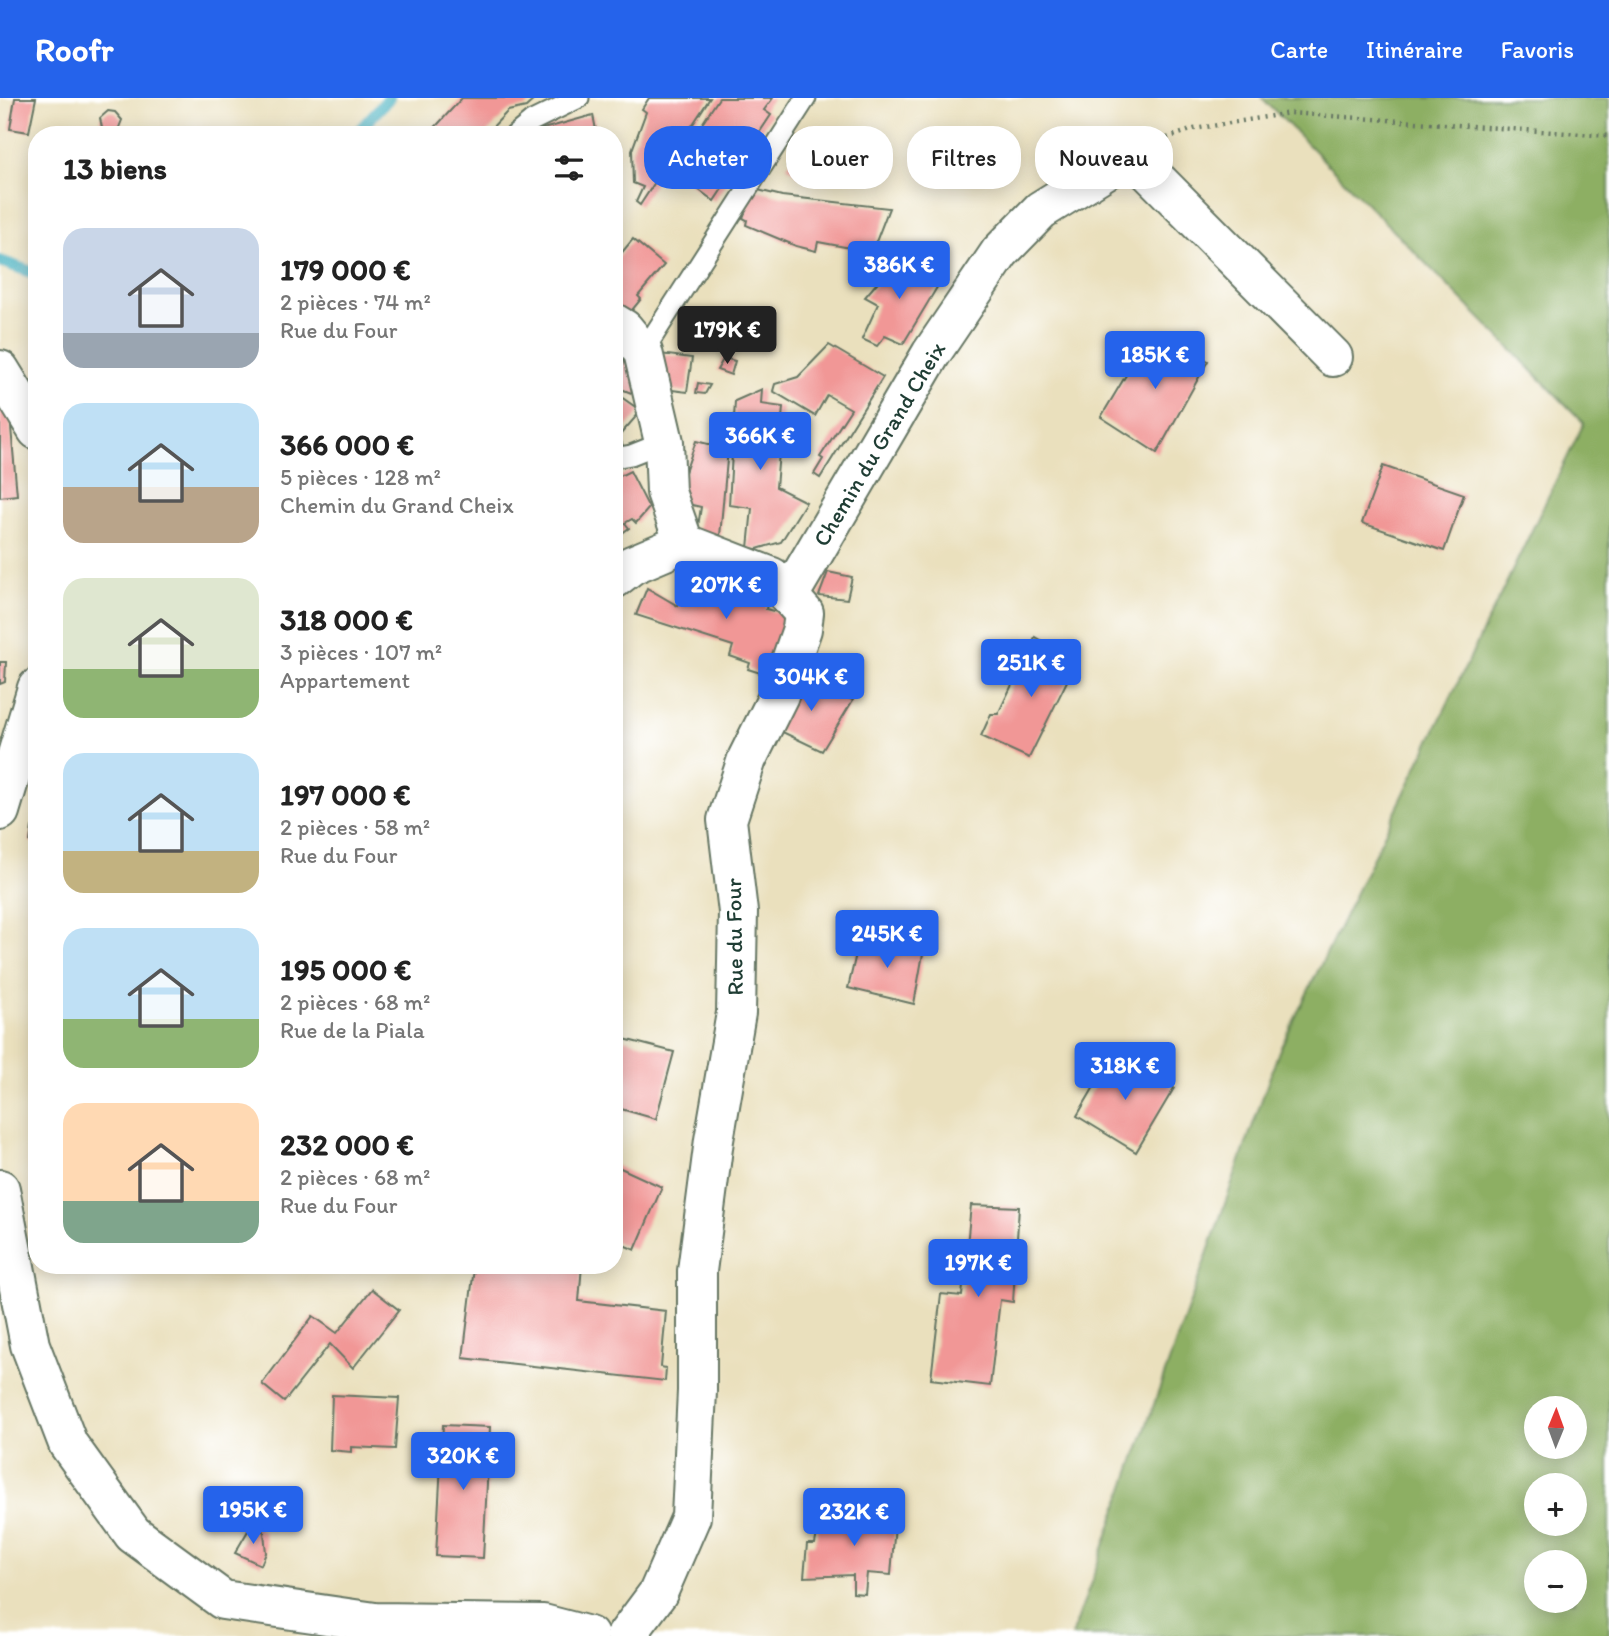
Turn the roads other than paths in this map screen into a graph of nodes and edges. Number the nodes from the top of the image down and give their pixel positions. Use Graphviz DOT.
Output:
graph roads {
  1 [pos="579,98"];
  2 [pos="806,98"];
  3 [pos="526,126"];
  4 [pos="623,328"];
  5 [pos="643,352"];
  6 [pos="1333,357"];
  7 [pos="0,370"];
  8 [pos="28,415"];
  9 [pos="664,442"];
  10 [pos="623,457"];
  11 [pos="684,543"];
  12 [pos="623,572"];
  13 [pos="790,594"];
  14 [pos="28,718"];
  15 [pos="0,811"];
  16 [pos="0,1189"];
  17 [pos="589,1636"];
  18 [pos="626,1636"];
  1 -- 3 [label="lane"];
  2 -- 5 [label="lane"];
  4 -- 5 [label="street"];
  5 -- 9 [label="street"];
  6 -- 13 [label="street, Chemin du Grand Cheix"];
  7 -- 8 [label="street"];
  9 -- 10 [label="lane"];
  9 -- 11 [label="street"];
  11 -- 12 [label="street"];
  11 -- 13 [label="street"];
  13 -- 18 [label="street, Rue du Four"];
  14 -- 15 [label="street"];
  16 -- 17 [label="street"];
}
